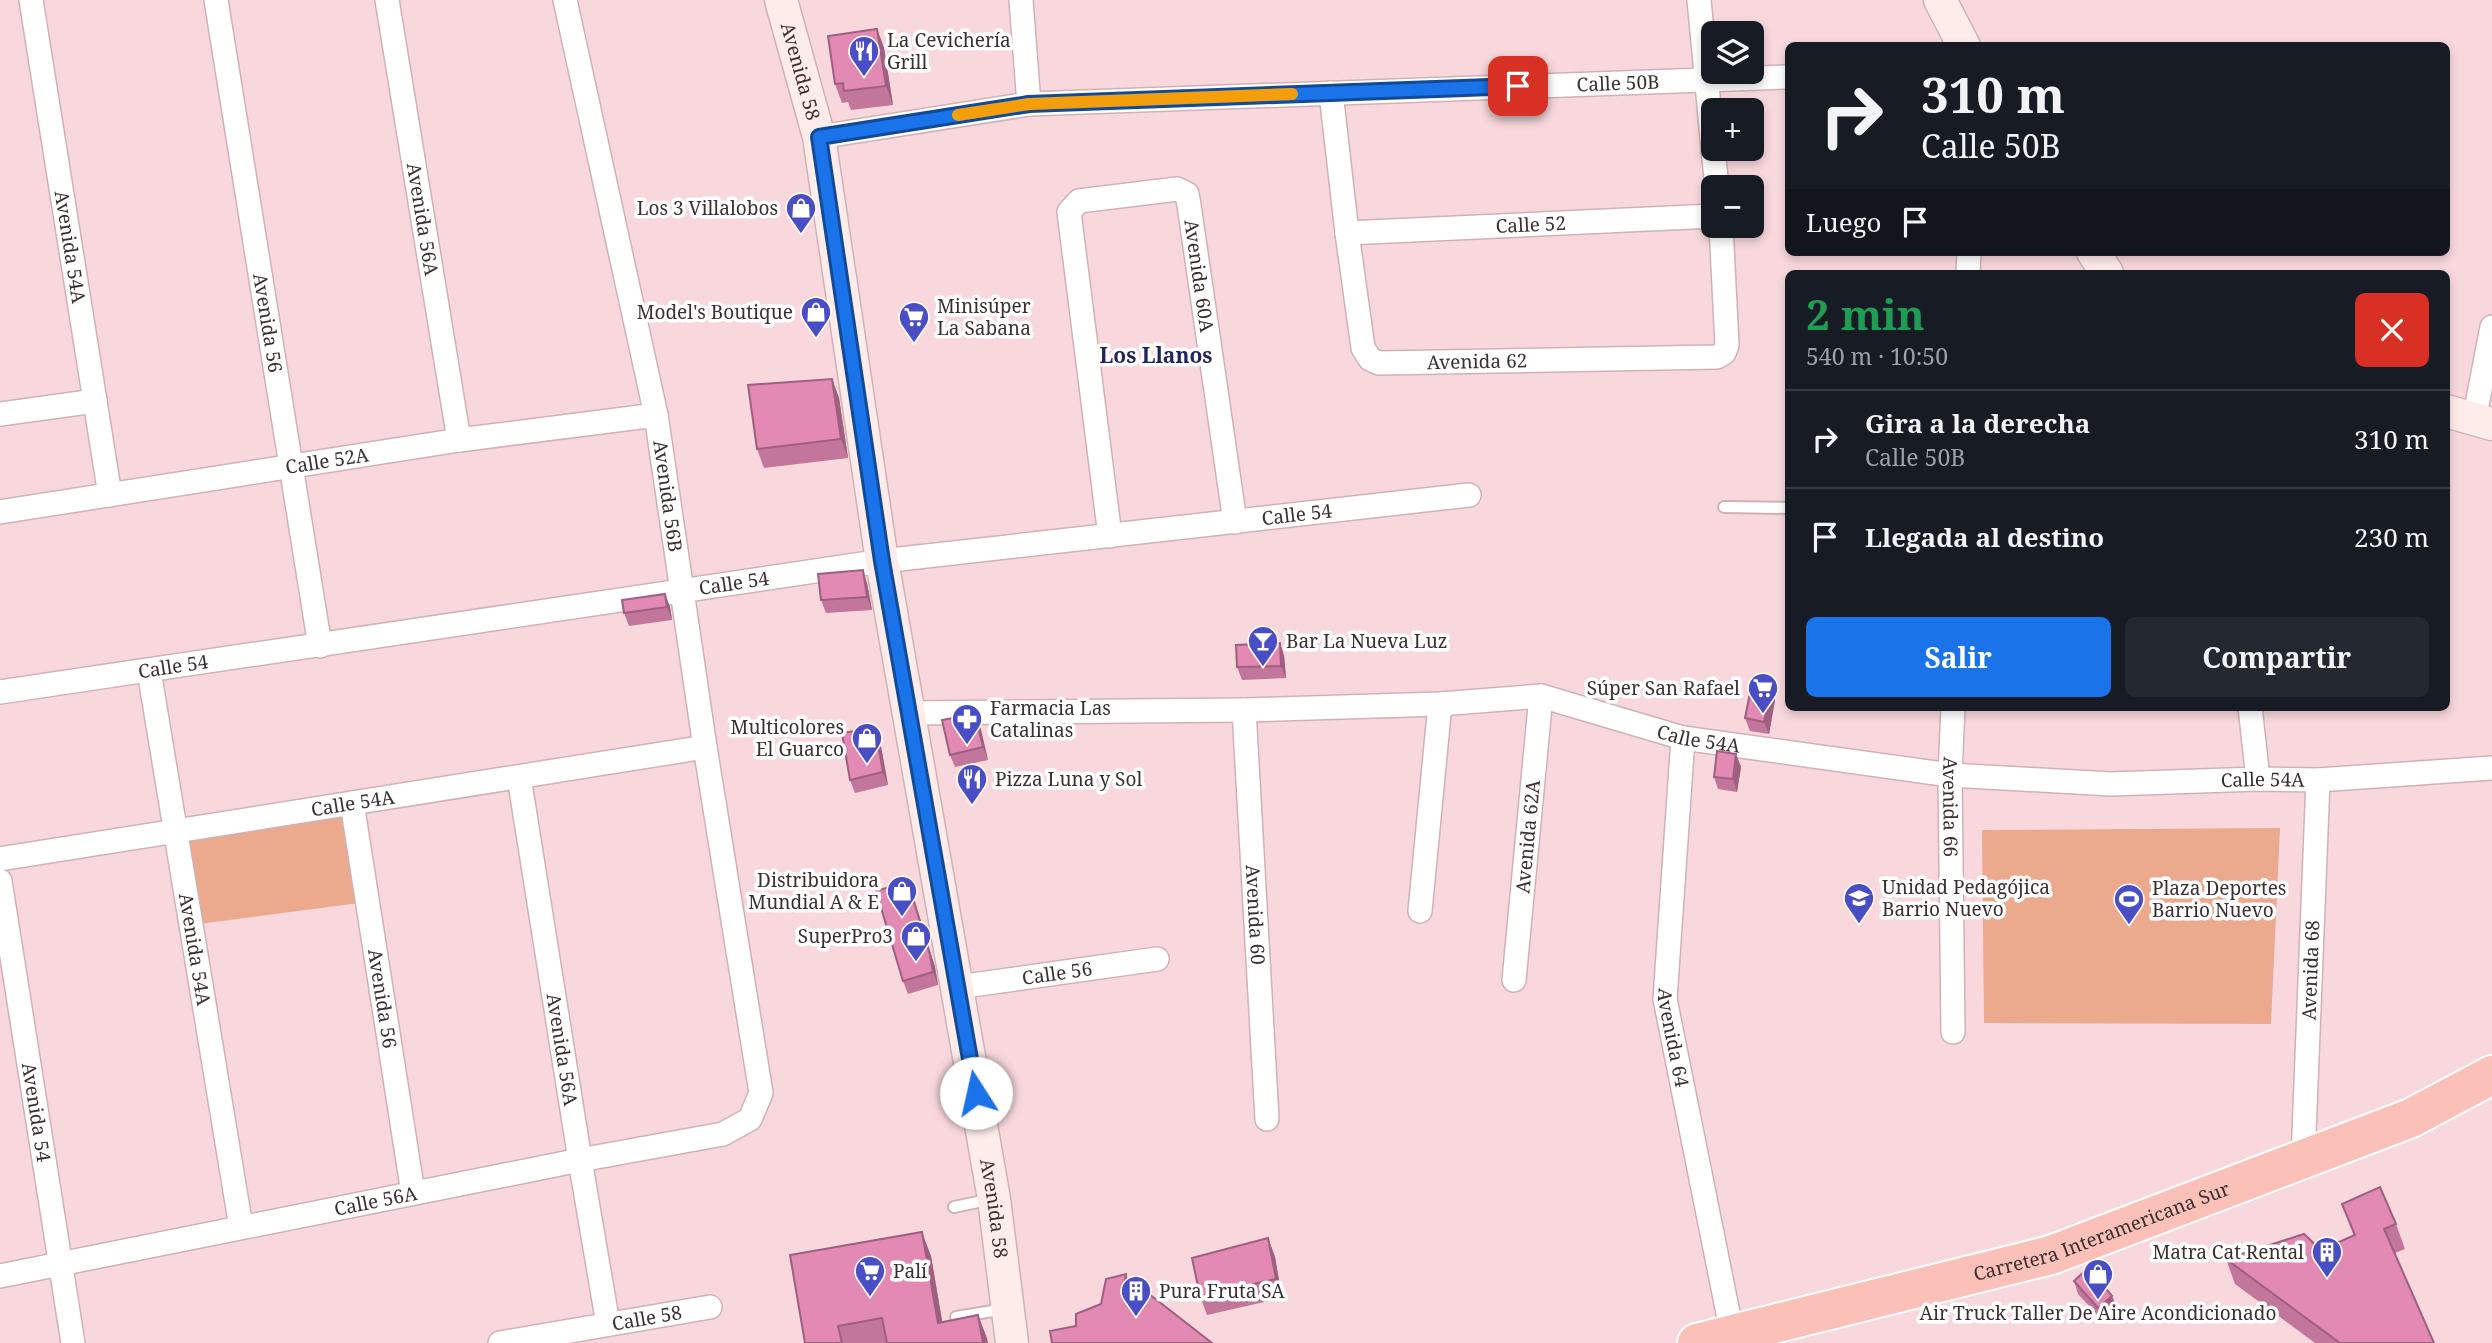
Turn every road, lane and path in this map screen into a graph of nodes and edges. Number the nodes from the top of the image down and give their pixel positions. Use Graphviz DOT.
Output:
graph roads {
  1 [pos="31,0"];
  2 [pos="216,0"];
  3 [pos="387,0"];
  4 [pos="565,0"];
  5 [pos="782,0"];
  6 [pos="1021,0"];
  7 [pos="1699,0"];
  8 [pos="1940,0"];
  9 [pos="1701,23"];
  10 [pos="1962,42"];
  11 [pos="1785,77"];
  12 [pos="1764,78"];
  13 [pos="1701,80"];
  14 [pos="1331,93"];
  15 [pos="1029,104"];
  16 [pos="819,137"];
  17 [pos="1701,217"];
  18 [pos="1347,233"];
  19 [pos="1722,238"];
  20 [pos="2095,256"];
  21 [pos="2106,270"];
  22 [pos="2492,327"];
  23 [pos="95,401"];
  24 [pos="0,414"];
  25 [pos="656,415"];
  26 [pos="2471,418"];
  27 [pos="459,440"];
  28 [pos="292,467"];
  29 [pos="110,495"];
  30 [pos="1469,495"];
  31 [pos="1724,508"];
  32 [pos="1785,508"];
  33 [pos="0,512"];
  34 [pos="1235,522"];
  35 [pos="1110,536"];
  36 [pos="882,561"];
  37 [pos="681,592"];
  38 [pos="320,646"];
  39 [pos="149,671"];
  40 [pos="0,692"];
  41 [pos="1541,696"];
  42 [pos="1440,704"];
  43 [pos="1244,710"];
  44 [pos="1953,711"];
  45 [pos="2250,711"];
  46 [pos="909,713"];
  47 [pos="1684,737"];
  48 [pos="705,747"];
  49 [pos="2492,768"];
  50 [pos="1950,775"];
  51 [pos="519,777"];
  52 [pos="2258,779"];
  53 [pos="2318,780"];
  54 [pos="352,803"];
  55 [pos="176,831"];
  56 [pos="0,859"];
  57 [pos="0,881"];
  58 [pos="1420,911"];
  59 [pos="1157,959"];
  60 [pos="1514,980"];
  61 [pos="958,987"];
  62 [pos="1953,1032"];
  63 [pos="2492,1075"];
  64 [pos="750,1119"];
  65 [pos="1267,1119"];
  66 [pos="2303,1159"];
  67 [pos="580,1160"];
  68 [pos="413,1193"];
  69 [pos="995,1199"];
  70 [pos="954,1207"];
  71 [pos="241,1227"];
  72 [pos="62,1263"];
  73 [pos="0,1276"];
  74 [pos="710,1307"];
  75 [pos="1009,1308"];
  76 [pos="956,1317"];
  77 [pos="608,1324"];
  78 [pos="1715,1338"];
  79 [pos="73,1343"];
  80 [pos="500,1343"];
  81 [pos="1012,1343"];
  1 -- 23 [label="street, Avenida 54A"];
  2 -- 28 [label="street, Avenida 56"];
  3 -- 27 [label="street, Avenida 56A"];
  4 -- 25 [label="street, Avenida 56B"];
  5 -- 16 [label="main road, Avenida 58"];
  6 -- 15 [label="street"];
  7 -- 9 [label="street"];
  8 -- 10 [label="main road"];
  11 -- 12 [label="street, Calle 50B"];
  13 -- 14 [label="street, Calle 50B"];
  14 -- 15 [label="street, Calle 50B"];
  14 -- 18 [label="street, Avenida 62"];
  15 -- 16 [label="street, Calle 50B"];
  16 -- 36 [label="main road, Avenida 58"];
  17 -- 18 [label="street, Calle 52"];
  18 -- 19 [label="street, Avenida 62"];
  20 -- 21 [label="main road"];
  22 -- 26 [label="street"];
  23 -- 24 [label="street"];
  23 -- 29 [label="street, Avenida 54A"];
  25 -- 27 [label="street, Calle 52A"];
  25 -- 37 [label="street, Avenida 56B"];
  27 -- 28 [label="street, Calle 52A"];
  28 -- 29 [label="street, Calle 52A"];
  28 -- 38 [label="street, Avenida 56"];
  29 -- 33 [label="street, Calle 52A"];
  30 -- 34 [label="street, Calle 54"];
  31 -- 32 [label="lane"];
  34 -- 35 [label="street, Calle 54"];
  34 -- 35 [label="street, Avenida 60A"];
  35 -- 36 [label="street, Calle 54"];
  36 -- 37 [label="street, Calle 54"];
  36 -- 46 [label="main road, Avenida 58"];
  37 -- 38 [label="street, Calle 54"];
  37 -- 48 [label="street, Avenida 56B"];
  38 -- 39 [label="street, Calle 54"];
  39 -- 40 [label="street, Calle 54"];
  39 -- 55 [label="street, Avenida 54A"];
  41 -- 42 [label="street, Calle 54A"];
  41 -- 47 [label="street, Calle 54A"];
  41 -- 60 [label="street, Avenida 62A"];
  42 -- 43 [label="street, Calle 54A"];
  42 -- 58 [label="street"];
  43 -- 46 [label="street, Calle 54A"];
  43 -- 65 [label="street, Avenida 60"];
  44 -- 50 [label="street, Avenida 66"];
  45 -- 52 [label="street"];
  46 -- 61 [label="main road, Avenida 58"];
  47 -- 50 [label="street, Calle 54A"];
  47 -- 78 [label="street, Avenida 64"];
  48 -- 51 [label="street, Calle 54A"];
  48 -- 64 [label="street, Avenida 56B"];
  49 -- 53 [label="street, Calle 54A"];
  50 -- 52 [label="street, Calle 54A"];
  50 -- 62 [label="street, Avenida 66"];
  51 -- 54 [label="street, Calle 54A"];
  51 -- 67 [label="street, Avenida 56A"];
  52 -- 53 [label="street, Calle 54A"];
  53 -- 66 [label="street, Avenida 68"];
  54 -- 55 [label="street, Calle 54A"];
  54 -- 68 [label="street, Avenida 56"];
  55 -- 56 [label="street, Calle 54A"];
  55 -- 71 [label="street, Avenida 54A"];
  57 -- 72 [label="street, Avenida 54"];
  59 -- 61 [label="street, Calle 56"];
  61 -- 69 [label="main road, Avenida 58"];
  63 -- 66 [label="highway, Carretera Interamericana Sur"];
  64 -- 67 [label="street, Calle 56A"];
  66 -- 78 [label="highway, Carretera Interamericana Sur"];
  67 -- 68 [label="street, Calle 56A"];
  67 -- 77 [label="street, Avenida 56A"];
  68 -- 71 [label="street, Calle 56A"];
  69 -- 70 [label="lane"];
  69 -- 75 [label="main road, Avenida 58"];
  71 -- 72 [label="street, Calle 56A"];
  72 -- 73 [label="street, Calle 56A"];
  72 -- 79 [label="street, Avenida 54"];
  74 -- 77 [label="street, Calle 58"];
  75 -- 76 [label="lane"];
  75 -- 81 [label="main road, Avenida 58"];
  77 -- 80 [label="street, Calle 58"];
}
